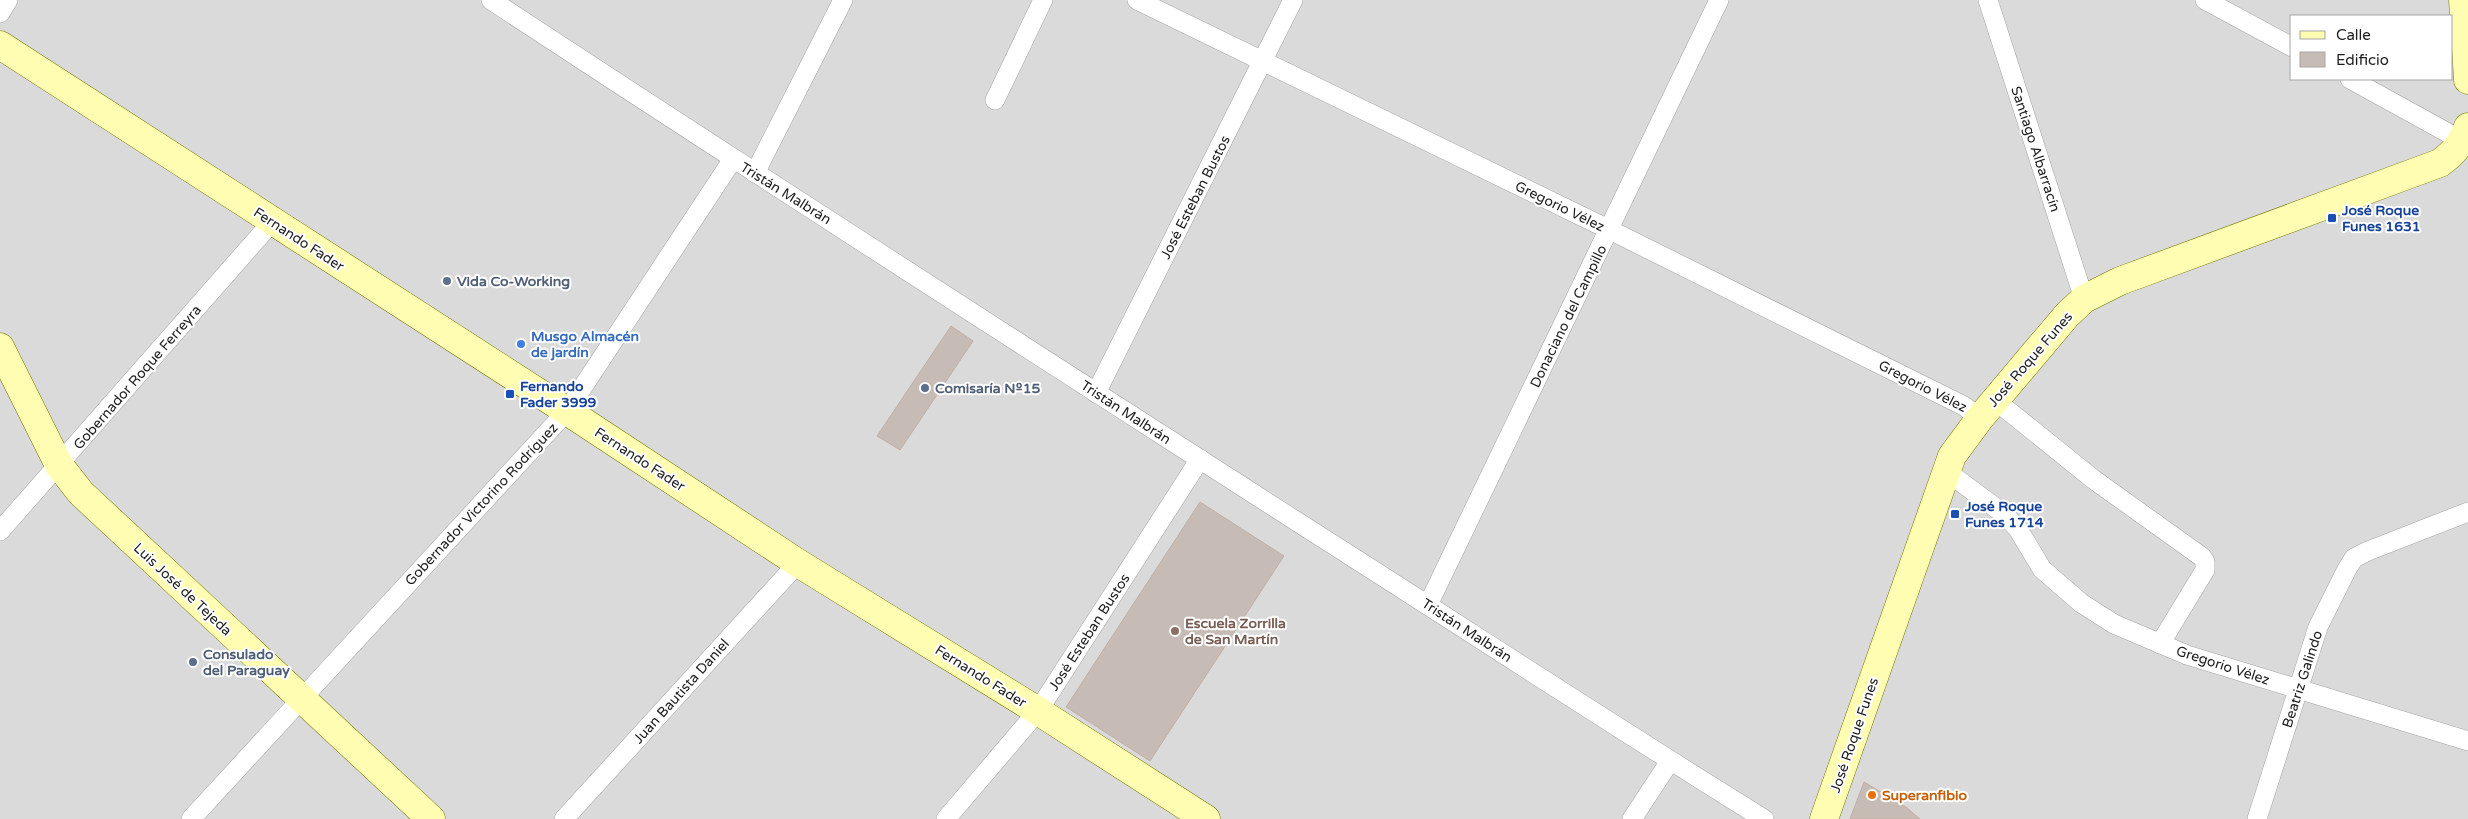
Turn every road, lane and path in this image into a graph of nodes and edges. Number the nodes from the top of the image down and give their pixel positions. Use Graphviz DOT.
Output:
graph roads {
  1 [pos="8,0"];
  2 [pos="491,0"];
  3 [pos="843,0"];
  4 [pos="1043,0"];
  5 [pos="1137,0"];
  6 [pos="1293,0"];
  7 [pos="1719,0"];
  8 [pos="1988,0"];
  9 [pos="2205,0"];
  10 [pos="2464,0"];
  11 [pos="0,13"];
  12 [pos="2467,41"];
  13 [pos="0,45"];
  14 [pos="2290,46"];
  15 [pos="1263,61"];
  16 [pos="2352,80"];
  17 [pos="2468,80"];
  18 [pos="994,100"];
  19 [pos="2466,137"];
  20 [pos="733,159"];
  21 [pos="755,172"];
  22 [pos="272,222"];
  23 [pos="1610,230"];
  24 [pos="2084,299"];
  25 [pos="0,347"];
  26 [pos="1096,393"];
  27 [pos="1988,409"];
  28 [pos="567,411"];
  29 [pos="1200,459"];
  30 [pos="60,465"];
  31 [pos="1946,471"];
  32 [pos="2468,512"];
  33 [pos="0,531"];
  34 [pos="798,563"];
  35 [pos="1428,605"];
  36 [pos="2160,644"];
  37 [pos="2298,688"];
  38 [pos="301,698"];
  39 [pos="1038,711"];
  40 [pos="2468,741"];
  41 [pos="1670,761"];
  42 [pos="191,819"];
  43 [pos="431,819"];
  44 [pos="564,819"];
  45 [pos="946,819"];
  46 [pos="1206,819"];
  47 [pos="1632,819"];
  48 [pos="1764,819"];
  49 [pos="1824,819"];
  50 [pos="2258,819"];
  1 -- 11 [label="street"];
  2 -- 20 [label="street, Tristán Malbrán"];
  3 -- 21 [label="street"];
  4 -- 18 [label="street"];
  5 -- 15 [label="street, Gregorio Vélez"];
  6 -- 15 [label="street, José Esteban Bustos"];
  7 -- 23 [label="street, Donaciano del Campillo"];
  8 -- 24 [label="street, Santiago Albarracín"];
  9 -- 14 [label="street"];
  10 -- 12 [label="main road"];
  12 -- 17 [label="main road"];
  13 -- 22 [label="main road, Fernando Fader"];
  15 -- 23 [label="street, Gregorio Vélez"];
  15 -- 26 [label="street, José Esteban Bustos"];
  16 -- 19 [label="street"];
  19 -- 24 [label="main road, José Roque Funes"];
  20 -- 21 [label="street, Tristán Malbrán"];
  20 -- 28 [label="street, Gobernador Victorino Rodríguez"];
  21 -- 26 [label="street, Tristán Malbrán"];
  22 -- 28 [label="main road, Fernando Fader"];
  22 -- 30 [label="street, Gobernador Roque Ferreyra"];
  23 -- 27 [label="street, Gregorio Vélez"];
  23 -- 35 [label="street, Donaciano del Campillo"];
  24 -- 27 [label="main road, José Roque Funes"];
  25 -- 30 [label="main road, Luis José de Tejeda"];
  26 -- 29 [label="street, Tristán Malbrán"];
  27 -- 31 [label="main road, José Roque Funes"];
  27 -- 36 [label="street, Gregorio Vélez"];
  28 -- 34 [label="main road, Fernando Fader"];
  28 -- 38 [label="street, Gobernador Victorino Rodríguez"];
  29 -- 35 [label="street, Tristán Malbrán"];
  29 -- 39 [label="street, José Esteban Bustos"];
  30 -- 33 [label="street, Gobernador Roque Ferreyra"];
  30 -- 38 [label="main road, Luis José de Tejeda"];
  31 -- 36 [label="street, Gregorio Vélez"];
  31 -- 49 [label="main road, José Roque Funes"];
  32 -- 37 [label="street, Beatriz Galindo"];
  34 -- 39 [label="main road, Fernando Fader"];
  34 -- 44 [label="street, Juan Bautista Daniel"];
  35 -- 41 [label="street, Tristán Malbrán"];
  36 -- 37 [label="street, Gregorio Vélez"];
  37 -- 40 [label="street, Gregorio Vélez"];
  37 -- 50 [label="street, Beatriz Galindo"];
  38 -- 42 [label="street, Gobernador Victorino Rodríguez"];
  38 -- 43 [label="main road, Luis José de Tejeda"];
  39 -- 45 [label="street, José Esteban Bustos"];
  39 -- 46 [label="main road, Fernando Fader"];
  41 -- 47 [label="street"];
  41 -- 48 [label="street, Tristán Malbrán"];
}
